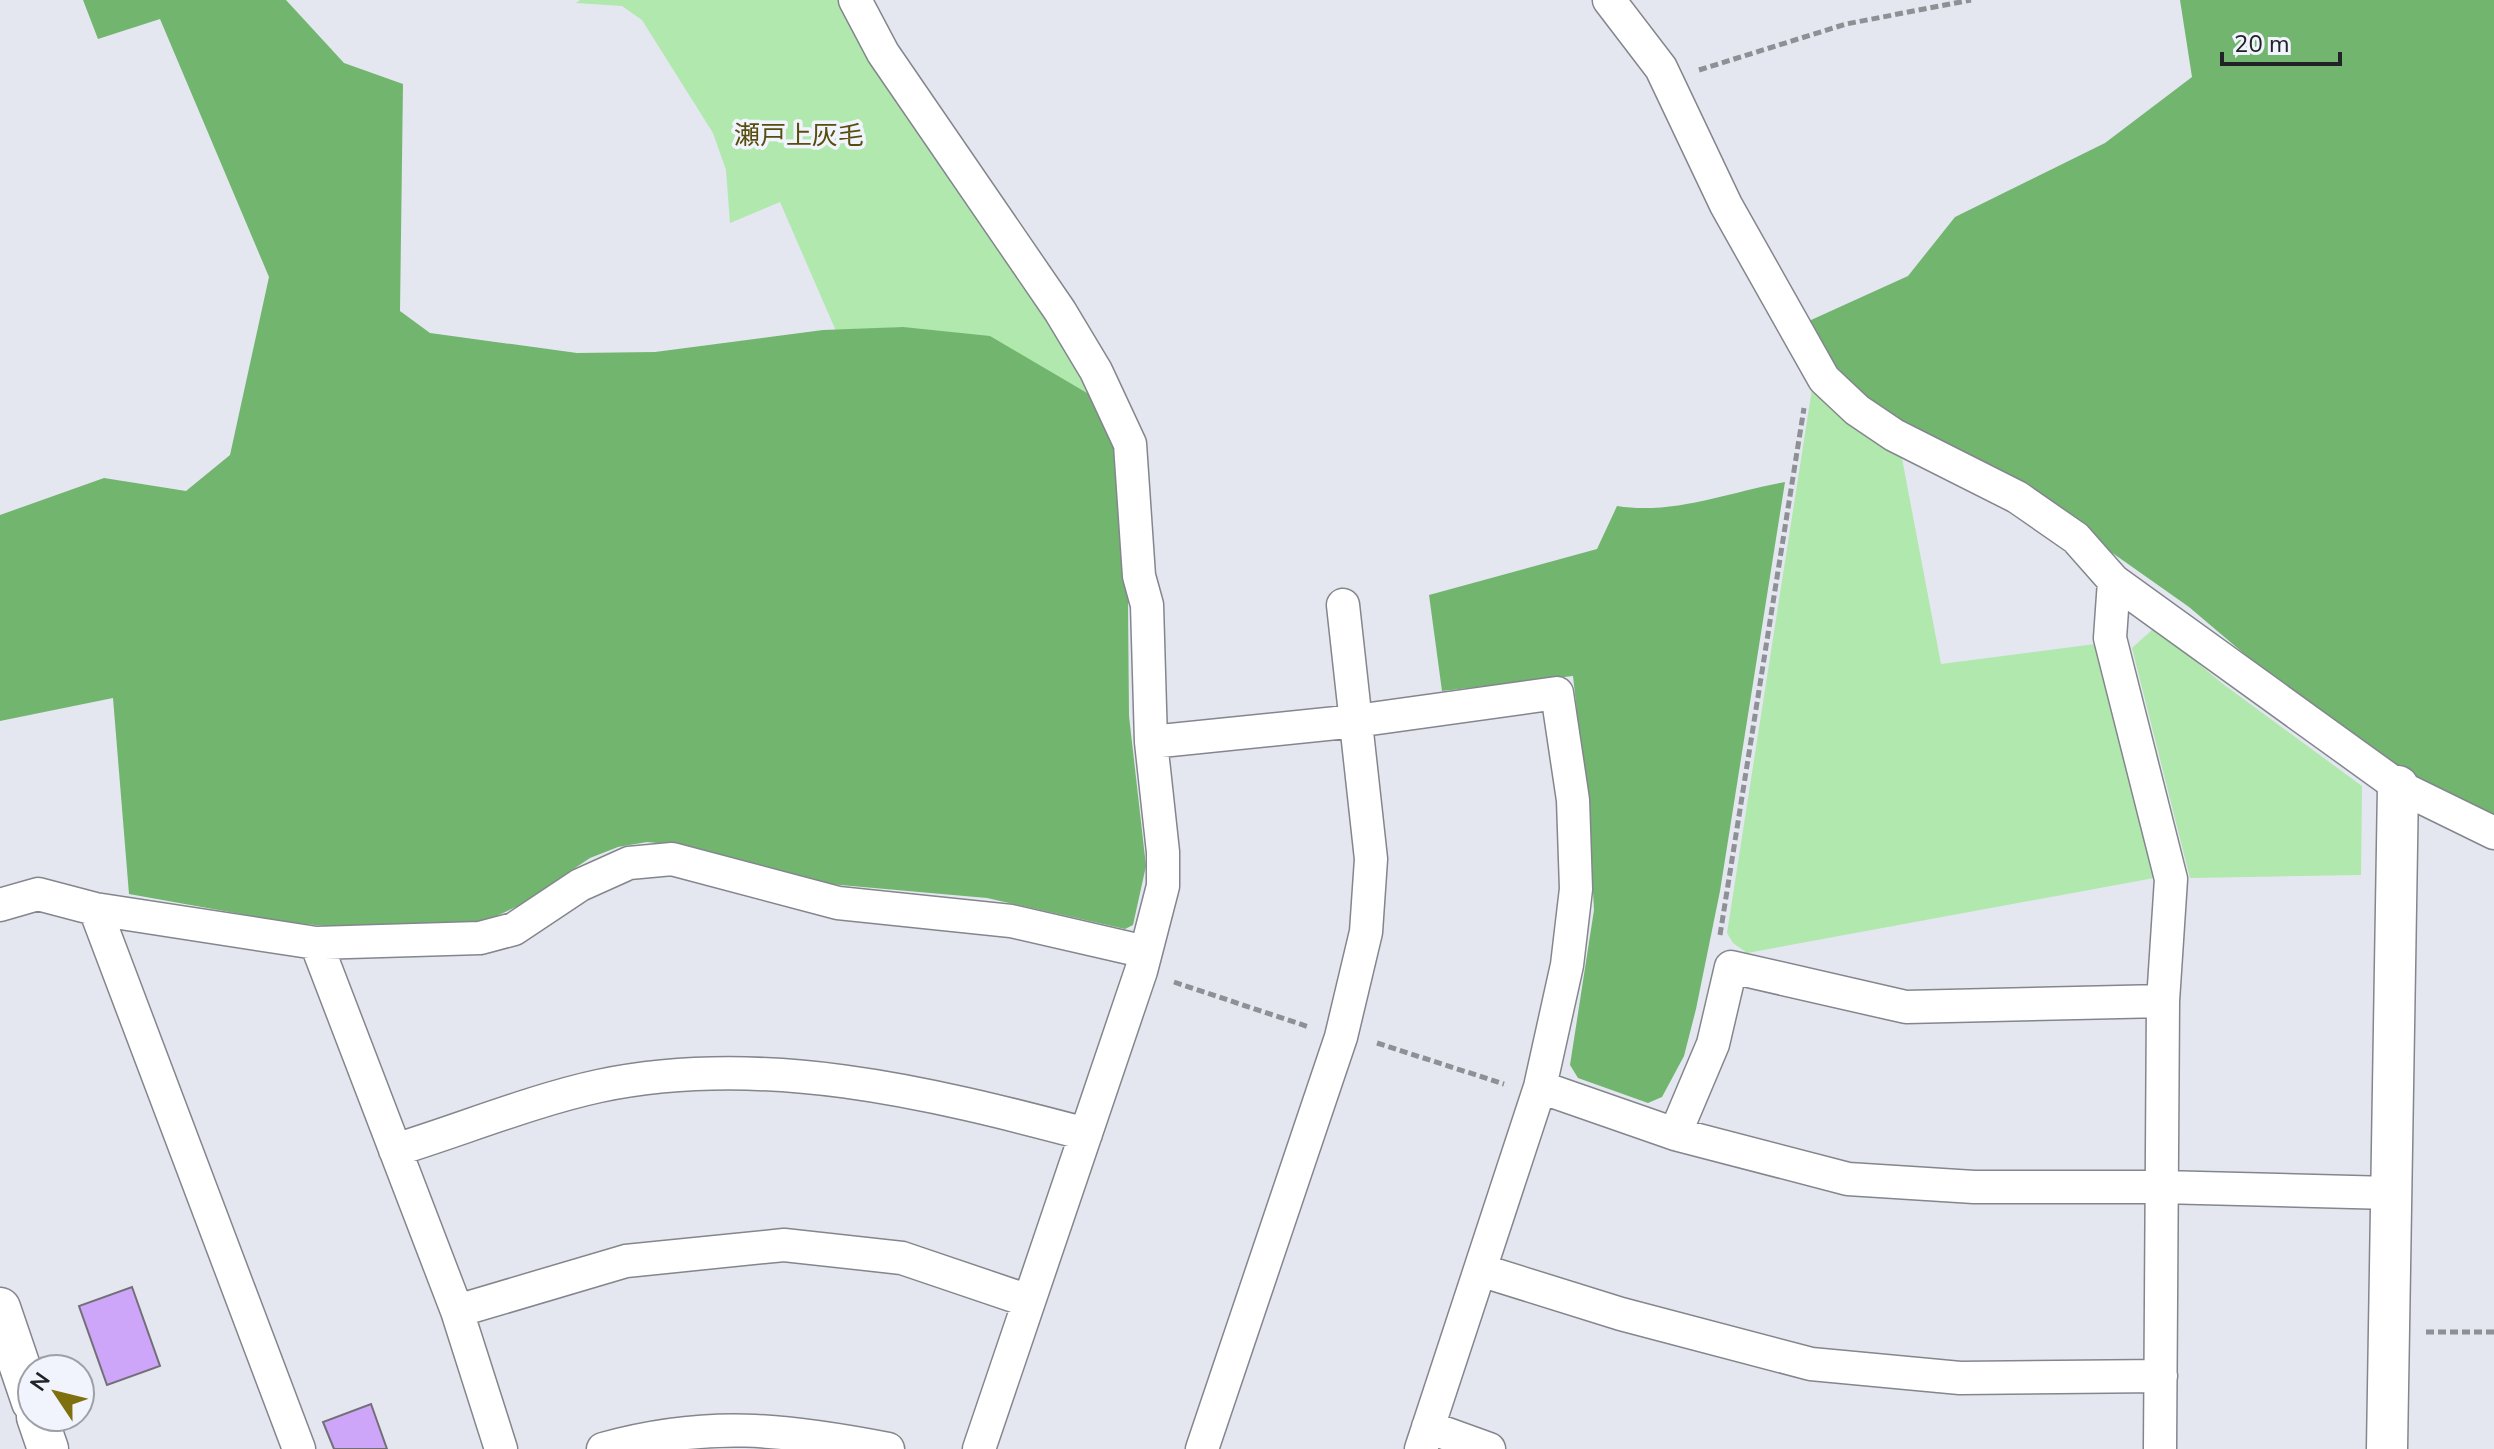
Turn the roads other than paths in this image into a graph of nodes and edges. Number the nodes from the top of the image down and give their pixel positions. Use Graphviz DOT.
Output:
graph roads {
  1 [pos="855,0"];
  2 [pos="1609,0"];
  3 [pos="2114,581"];
  4 [pos="1343,605"];
  5 [pos="1356,721"];
  6 [pos="1151,742"];
  7 [pos="2398,786"];
  8 [pos="2494,833"];
  9 [pos="0,905"];
  10 [pos="95,909"];
  11 [pos="316,943"];
  12 [pos="1144,962"];
  13 [pos="2163,1001"];
  14 [pos="1539,1091"];
  15 [pos="1086,1134"];
  16 [pos="1675,1134"];
  17 [pos="395,1150"];
  18 [pos="2161,1187"];
  19 [pos="2390,1193"];
  20 [pos="1480,1270"];
  21 [pos="1029,1301"];
  22 [pos="0,1308"];
  23 [pos="457,1311"];
  24 [pos="16,1355"];
  25 [pos="2161,1376"];
  26 [pos="1424,1438"];
  27 [pos="299,1449"];
  28 [pos="501,1449"];
  29 [pos="603,1449"];
  30 [pos="888,1449"];
  31 [pos="979,1449"];
  32 [pos="1202,1449"];
  33 [pos="1489,1449"];
  34 [pos="2160,1449"];
  35 [pos="2387,1449"];
  1 -- 6 [label="street"];
  2 -- 3 [label="street"];
  3 -- 7 [label="street"];
  3 -- 13 [label="street"];
  4 -- 5 [label="street"];
  5 -- 6 [label="street"];
  5 -- 14 [label="street"];
  5 -- 32 [label="street"];
  6 -- 12 [label="street"];
  7 -- 8 [label="street"];
  7 -- 19 [label="street"];
  9 -- 10 [label="street"];
  10 -- 11 [label="street"];
  10 -- 27 [label="street"];
  11 -- 12 [label="street"];
  11 -- 17 [label="street"];
  12 -- 15 [label="street"];
  13 -- 16 [label="street"];
  13 -- 18 [label="street"];
  14 -- 16 [label="street"];
  14 -- 20 [label="street"];
  15 -- 17 [label="street"];
  15 -- 21 [label="street"];
  16 -- 18 [label="street"];
  17 -- 23 [label="street"];
  18 -- 19 [label="street"];
  18 -- 25 [label="street"];
  19 -- 35 [label="street"];
  20 -- 25 [label="street"];
  20 -- 26 [label="street"];
  21 -- 23 [label="street"];
  21 -- 31 [label="street"];
  22 -- 24 [label="street"];
  23 -- 28 [label="street"];
  25 -- 34 [label="street"];
  26 -- 33 [label="street"];
  29 -- 30 [label="street"];
}
